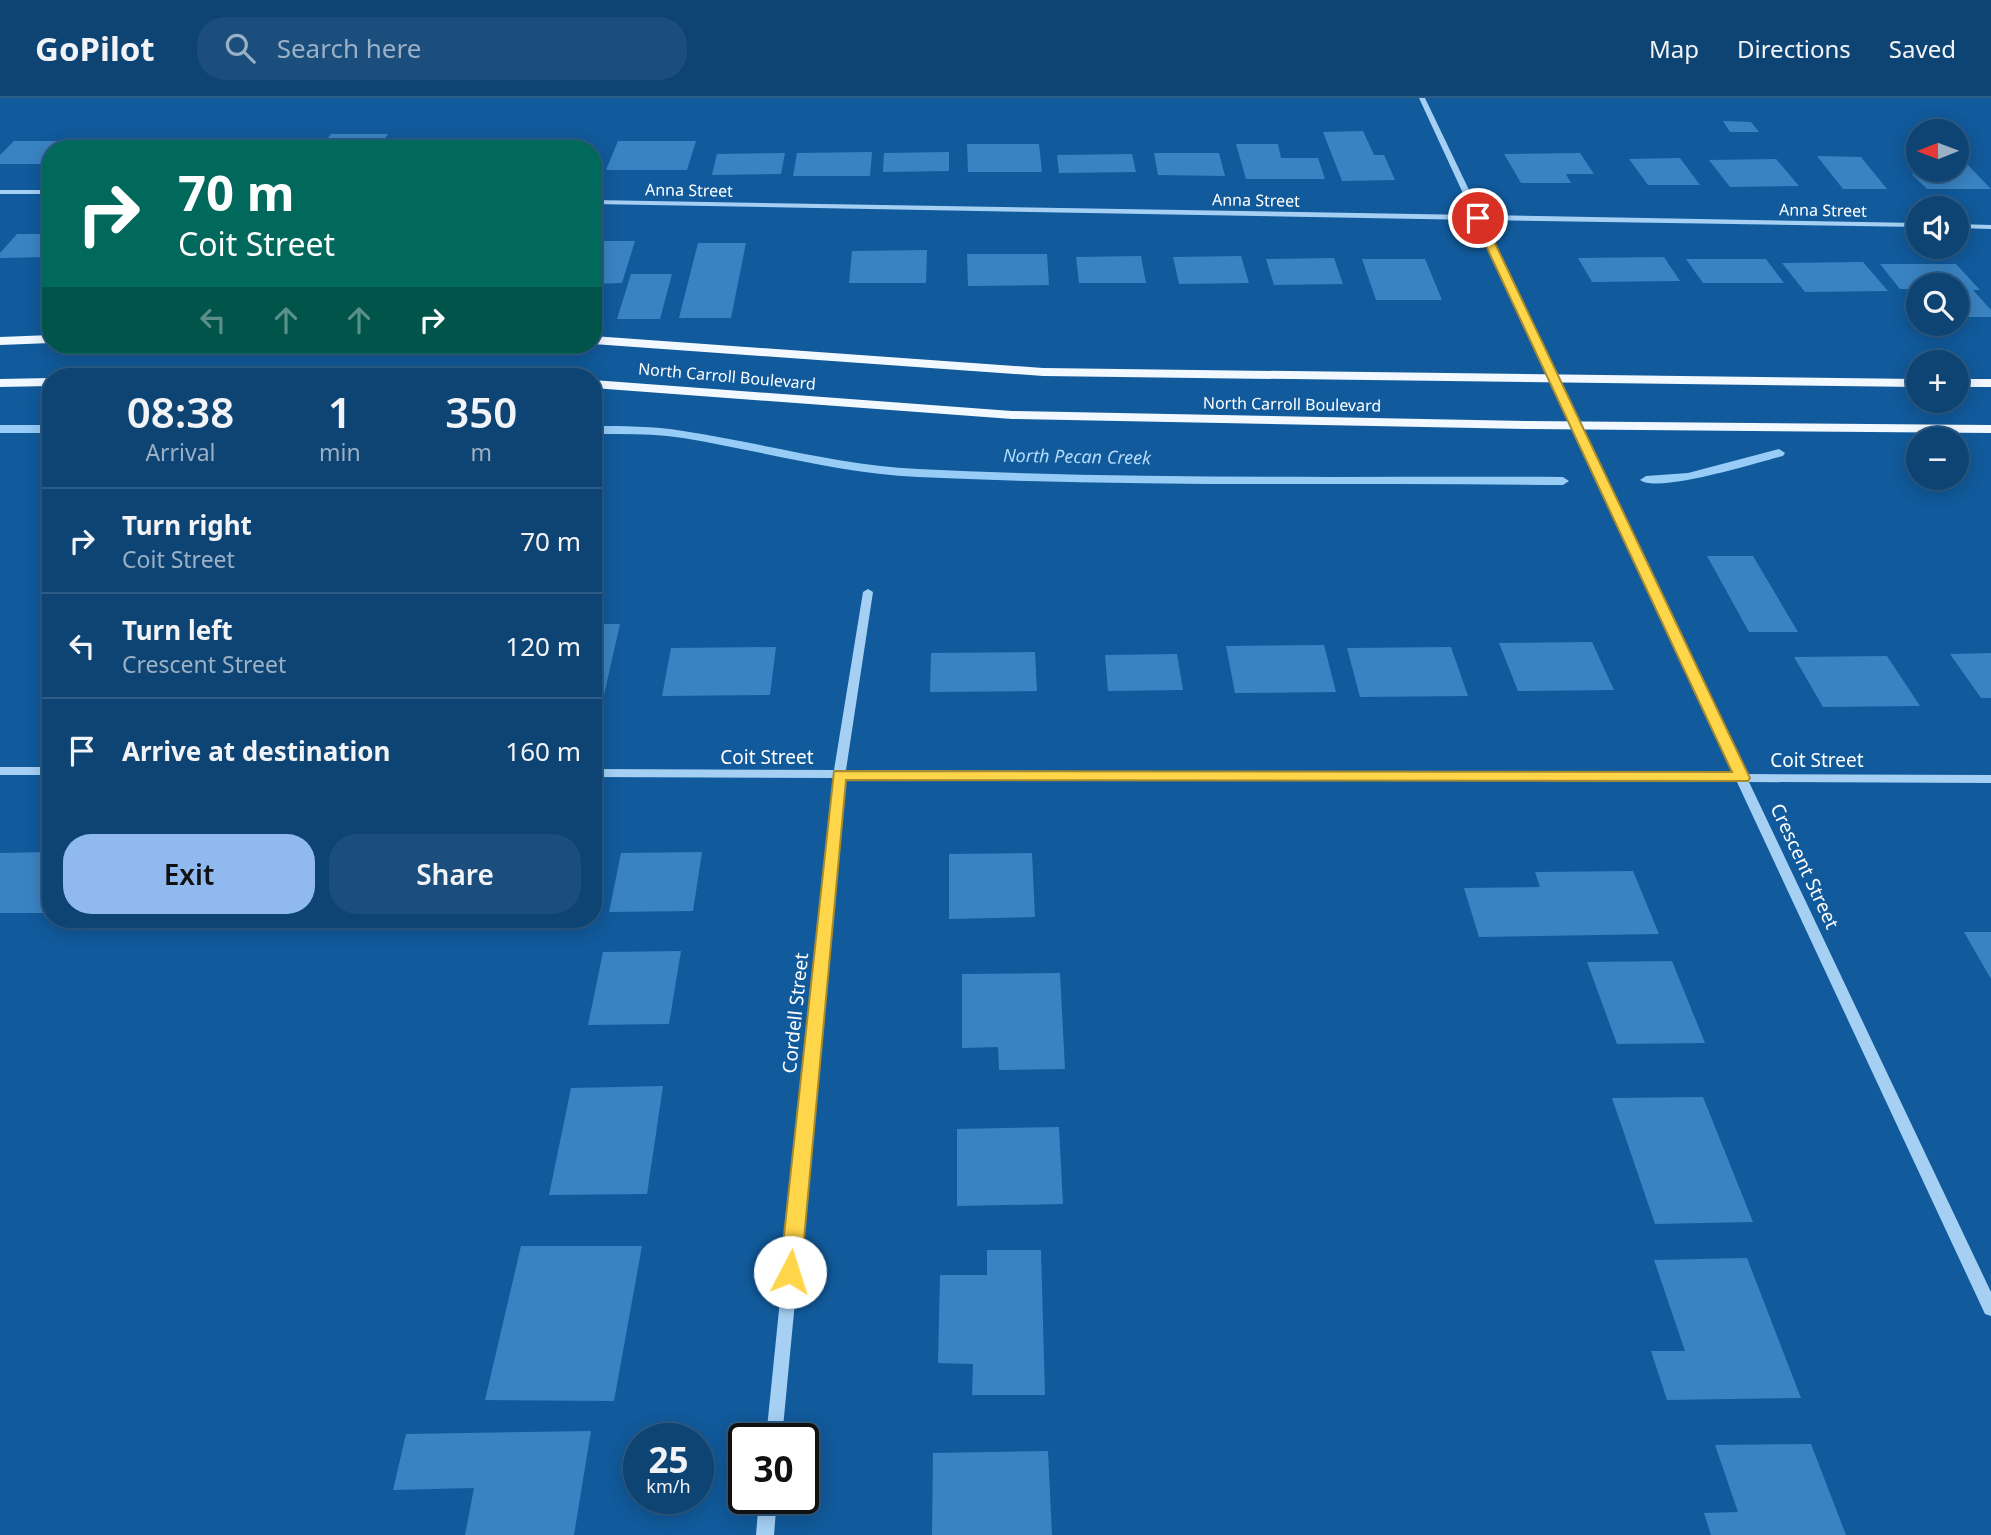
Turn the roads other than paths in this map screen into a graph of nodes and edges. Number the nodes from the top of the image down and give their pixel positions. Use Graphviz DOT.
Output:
graph roads {
  1 [pos="1422,98"];
  2 [pos="0,192"];
  3 [pos="42,192"];
  4 [pos="602,202"];
  5 [pos="1478,218"];
  6 [pos="1906,225"];
  7 [pos="1969,226"];
  8 [pos="1991,227"];
  9 [pos="42,339"];
  10 [pos="0,341"];
  11 [pos="602,341"];
  12 [pos="1554,378"];
  13 [pos="42,382"];
  14 [pos="0,383"];
  15 [pos="1906,383"];
  16 [pos="1969,383"];
  17 [pos="1991,383"];
  18 [pos="602,385"];
  19 [pos="1576,425"];
  20 [pos="1991,429"];
  21 [pos="868,592"];
  22 [pos="0,771"];
  23 [pos="42,771"];
  24 [pos="602,774"];
  25 [pos="839,774"];
  26 [pos="1742,778"];
  27 [pos="1991,779"];
  28 [pos="1991,1309"];
  29 [pos="775,1423"];
  30 [pos="767,1514"];
  31 [pos="765,1535"];
  1 -- 5 [label="street, Crescent Street"];
  2 -- 3 [label="street"];
  4 -- 5 [label="street, Anna Street"];
  5 -- 6 [label="street, Anna Street"];
  5 -- 12 [label="street, Crescent Street"];
  7 -- 8 [label="street"];
  9 -- 10 [label="main road"];
  11 -- 12 [label="main road, North Carroll Boulevard"];
  12 -- 15 [label="main road, North Carroll Boulevard"];
  12 -- 19 [label="street, Crescent Street"];
  13 -- 14 [label="main road"];
  16 -- 17 [label="main road"];
  18 -- 19 [label="main road, North Carroll Boulevard"];
  19 -- 20 [label="main road, North Carroll Boulevard"];
  19 -- 26 [label="street, Crescent Street"];
  21 -- 25 [label="street, Cordell Street"];
  22 -- 23 [label="street"];
  24 -- 25 [label="street, Coit Street"];
  25 -- 26 [label="street, Coit Street"];
  25 -- 29 [label="street, Cordell Street"];
  26 -- 27 [label="street, Coit Street"];
  26 -- 28 [label="street, Crescent Street"];
  30 -- 31 [label="street"];
}
